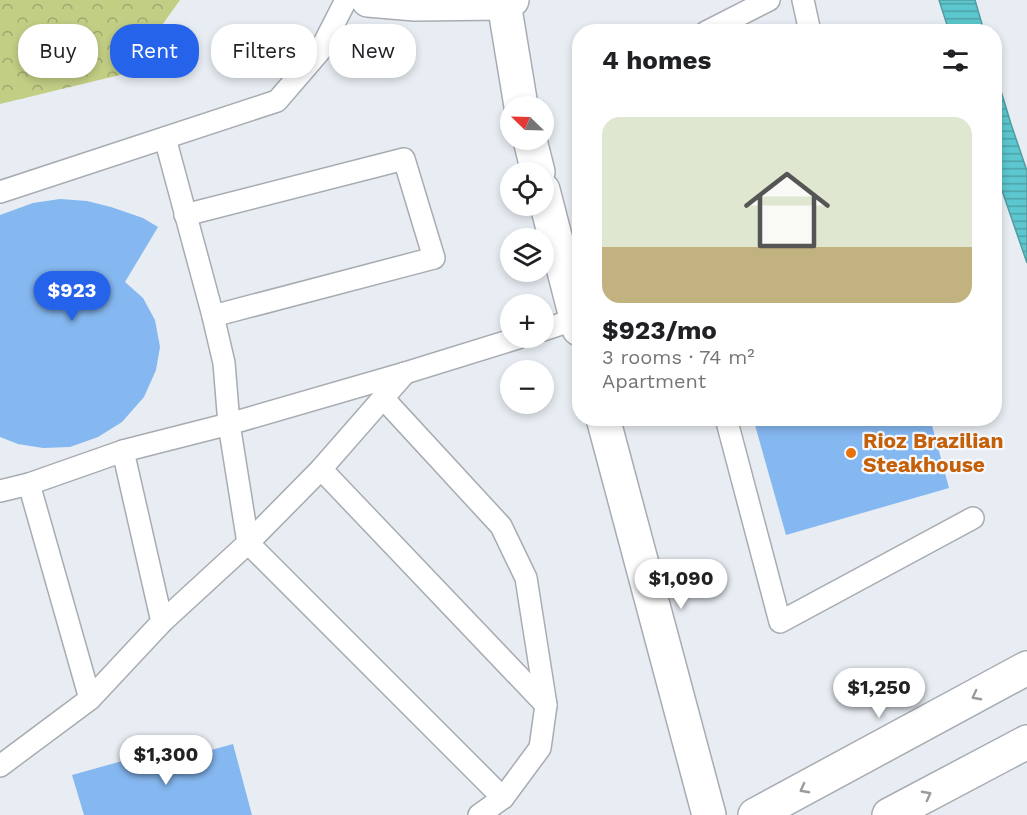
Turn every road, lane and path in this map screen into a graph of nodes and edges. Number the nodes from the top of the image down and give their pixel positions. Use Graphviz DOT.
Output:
graph roads {
  1 [pos="346,0"];
  2 [pos="368,0"];
  3 [pos="769,0"];
  4 [pos="802,0"];
  5 [pos="508,2"];
  6 [pos="736,24"];
  7 [pos="808,24"];
  8 [pos="520,96"];
  9 [pos="165,138"];
  10 [pos="0,192"];
  11 [pos="185,214"];
  12 [pos="550,216"];
  13 [pos="572,299"];
  14 [pos="213,316"];
  15 [pos="572,323"];
  16 [pos="554,327"];
  17 [pos="500,344"];
  18 [pos="405,373"];
  19 [pos="383,398"];
  20 [pos="229,424"];
  21 [pos="605,426"];
  22 [pos="728,426"];
  23 [pos="123,451"];
  24 [pos="321,469"];
  25 [pos="29,484"];
  26 [pos="0,491"];
  27 [pos="973,518"];
  28 [pos="248,543"];
  29 [pos="162,622"];
  30 [pos="1027,668"];
  31 [pos="90,699"];
  32 [pos="546,705"];
  33 [pos="1027,742"];
  34 [pos="0,766"];
  35 [pos="503,798"];
  36 [pos="479,815"];
  37 [pos="709,815"];
  38 [pos="755,815"];
  39 [pos="889,815"];
  1 -- 9 [label="lane"];
  2 -- 5 [label="street"];
  3 -- 6 [label="lane"];
  4 -- 7 [label="lane"];
  5 -- 8 [label="street"];
  9 -- 10 [label="lane"];
  9 -- 11 [label="lane"];
  11 -- 14 [label="lane"];
  11 -- 14 [label="lane"];
  12 -- 13 [label="street"];
  14 -- 20 [label="lane"];
  15 -- 16 [label="lane"];
  17 -- 18 [label="lane"];
  18 -- 19 [label="lane"];
  18 -- 20 [label="lane"];
  19 -- 24 [label="lane"];
  19 -- 32 [label="lane"];
  20 -- 23 [label="lane"];
  20 -- 28 [label="lane"];
  21 -- 37 [label="street"];
  22 -- 27 [label="lane"];
  23 -- 25 [label="lane"];
  23 -- 29 [label="lane"];
  24 -- 28 [label="lane"];
  24 -- 32 [label="lane"];
  25 -- 26 [label="lane"];
  25 -- 31 [label="lane"];
  28 -- 29 [label="lane"];
  28 -- 35 [label="lane"];
  29 -- 31 [label="lane"];
  30 -- 38 [label="street, one-way"];
  31 -- 34 [label="lane"];
  32 -- 35 [label="lane"];
  39 -- 33 [label="street, one-way"];
  35 -- 36 [label="lane"];
}
